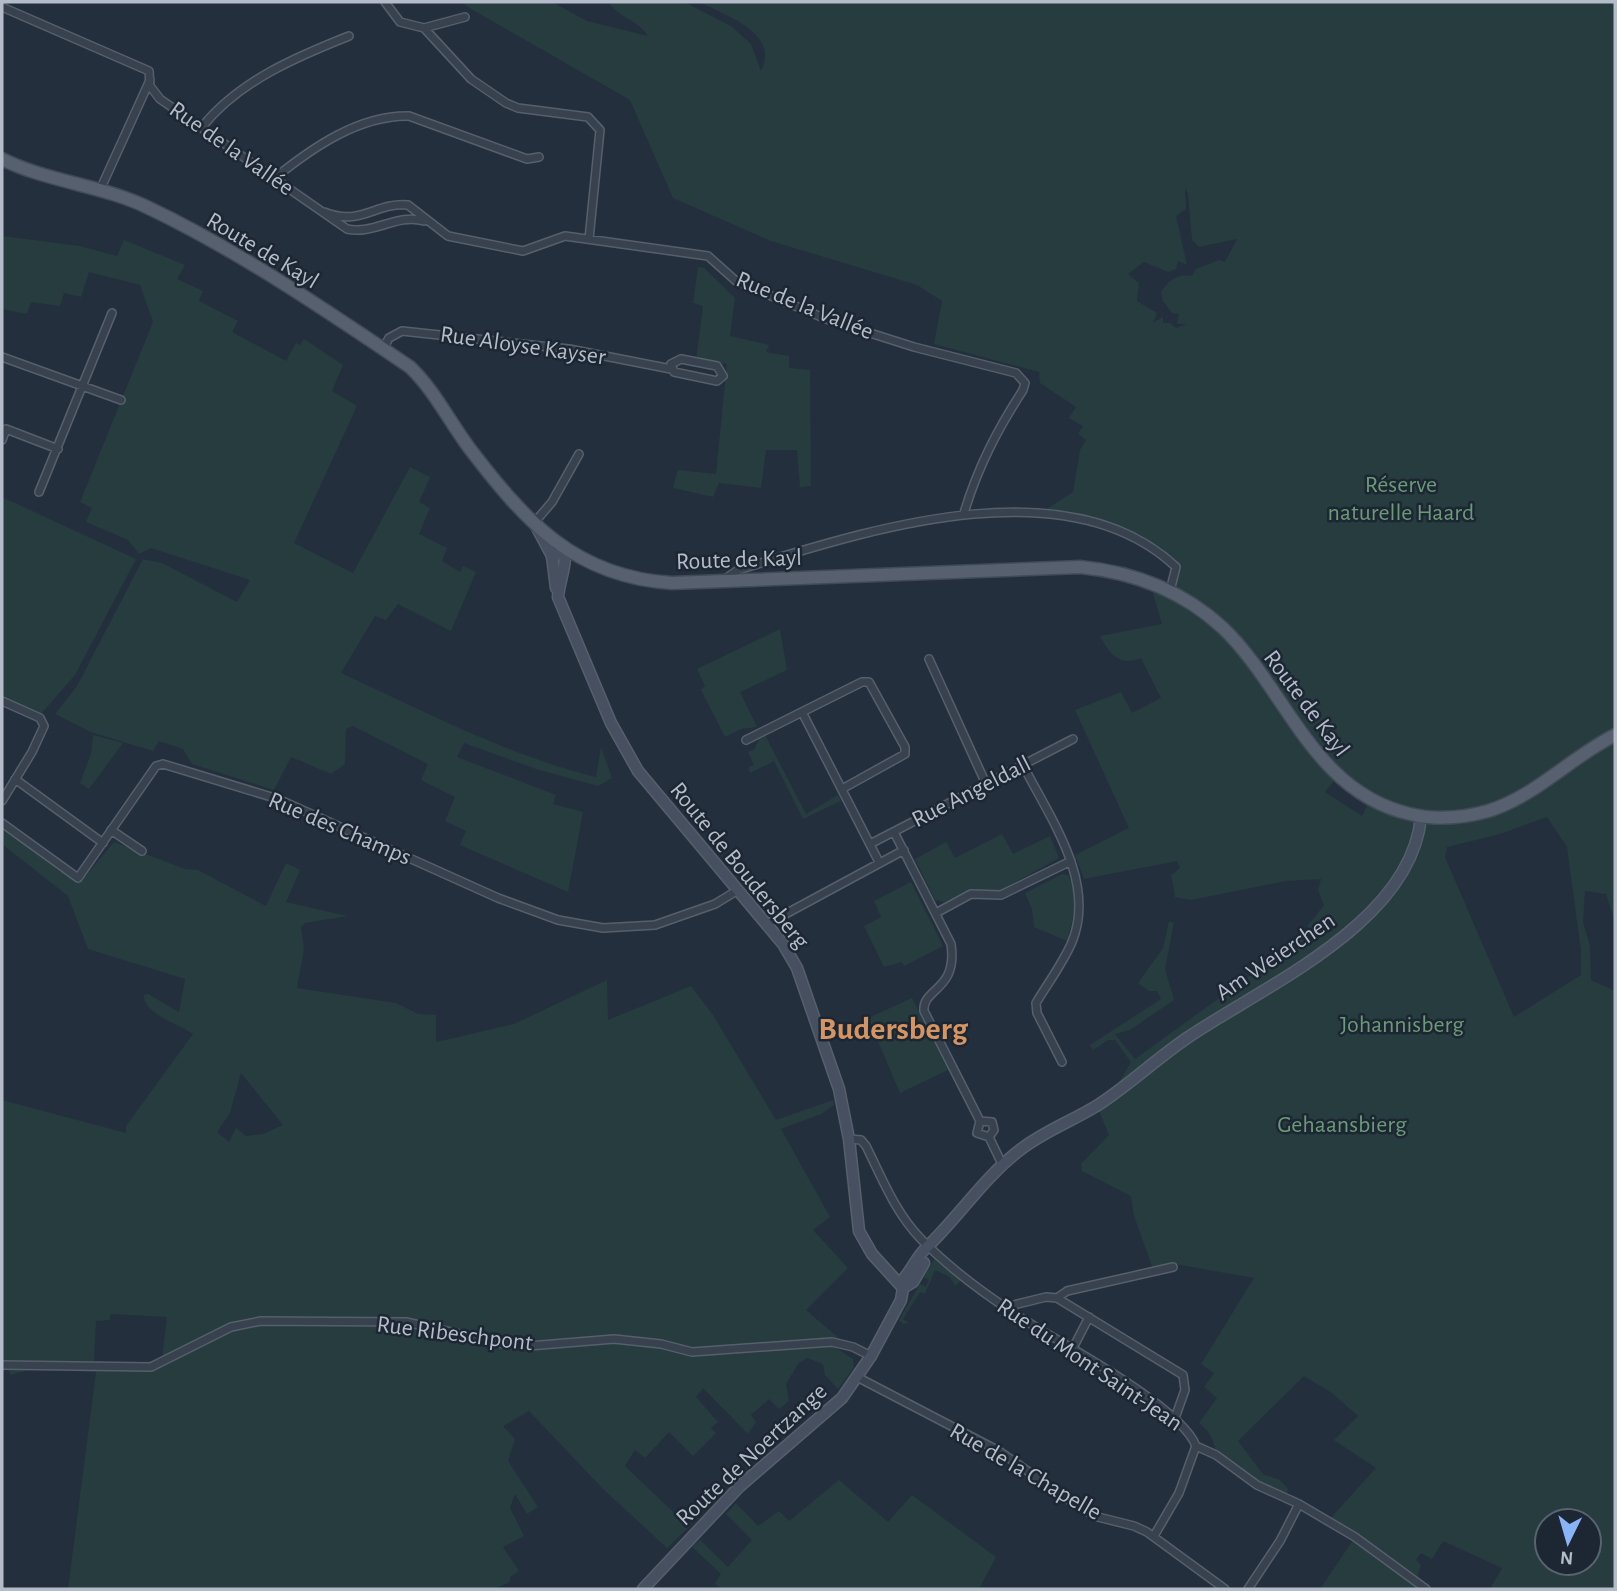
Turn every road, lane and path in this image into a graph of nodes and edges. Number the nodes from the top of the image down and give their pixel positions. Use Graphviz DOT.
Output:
graph roads {
  1 [pos="385,2"];
  2 [pos="2,7"];
  3 [pos="465,17"];
  4 [pos="424,28"];
  5 [pos="349,36"];
  6 [pos="150,79"];
  7 [pos="202,127"];
  8 [pos="539,157"];
  9 [pos="2,159"];
  10 [pos="276,177"];
  11 [pos="100,190"];
  12 [pos="408,205"];
  13 [pos="324,212"];
  14 [pos="359,216"];
  15 [pos="407,218"];
  16 [pos="429,223"];
  17 [pos="366,230"];
  18 [pos="589,239"];
  19 [pos="112,313"];
  20 [pos="383,349"];
  21 [pos="2,357"];
  22 [pos="671,369"];
  23 [pos="84,386"];
  24 [pos="121,400"];
  25 [pos="2,440"];
  26 [pos="58,449"];
  27 [pos="579,454"];
  28 [pos="39,492"];
  29 [pos="964,513"];
  30 [pos="534,523"];
  31 [pos="565,550"];
  32 [pos="552,558"];
  33 [pos="722,581"];
  34 [pos="1170,590"];
  35 [pos="558,597"];
  36 [pos="929,659"];
  37 [pos="2,701"];
  38 [pos="802,712"];
  39 [pos="1615,735"];
  40 [pos="1073,739"];
  41 [pos="746,740"];
  42 [pos="1023,765"];
  43 [pos="15,779"];
  44 [pos="986,784"];
  45 [pos="842,789"];
  46 [pos="2,801"];
  47 [pos="1421,817"];
  48 [pos="2,823"];
  49 [pos="111,830"];
  50 [pos="894,832"];
  51 [pos="103,843"];
  52 [pos="870,844"];
  53 [pos="904,850"];
  54 [pos="142,851"];
  55 [pos="1071,861"];
  56 [pos="879,862"];
  57 [pos="738,890"];
  58 [pos="936,913"];
  59 [pos="767,924"];
  60 [pos="1062,1062"];
  61 [pos="980,1121"];
  62 [pos="989,1137"];
  63 [pos="849,1139"];
  64 [pos="1002,1164"];
  65 [pos="930,1247"];
  66 [pos="1172,1267"];
  67 [pos="902,1286"];
  68 [pos="1056,1298"];
  69 [pos="1005,1307"];
  70 [pos="1089,1317"];
  71 [pos="1073,1348"];
  72 [pos="871,1356"];
  73 [pos="2,1365"];
  74 [pos="859,1378"];
  75 [pos="1175,1418"];
  76 [pos="1196,1446"];
  77 [pos="1298,1504"];
  78 [pos="1154,1536"];
  79 [pos="642,1589"];
  80 [pos="1225,1589"];
  81 [pos="1248,1589"];
  82 [pos="1426,1589"];
  1 -- 4 [label="street"];
  2 -- 6 [label="street, Rue de la Vallée"];
  3 -- 4 [label="street"];
  4 -- 18 [label="street"];
  5 -- 7 [label="street"];
  6 -- 7 [label="street, Rue de la Vallée"];
  6 -- 11 [label="street"];
  7 -- 10 [label="street, Rue de la Vallée"];
  8 -- 10 [label="street"];
  9 -- 11 [label="main road, Route de Kayl"];
  10 -- 13 [label="street, Rue de la Vallée"];
  11 -- 20 [label="main road, Route de Kayl"];
  12 -- 14 [label="street, Rue de la Vallée"];
  12 -- 15 [label="street"];
  12 -- 16 [label="street, Rue de la Vallée"];
  13 -- 14 [label="street, Rue de la Vallée"];
  13 -- 17 [label="street, Rue de la Vallée"];
  14 -- 17 [label="street"];
  15 -- 16 [label="street, Rue de la Vallée"];
  15 -- 17 [label="street, Rue de la Vallée"];
  16 -- 18 [label="street, Rue de la Vallée"];
  18 -- 29 [label="street, Rue de la Vallée"];
  19 -- 23 [label="street"];
  20 -- 22 [label="street, Rue Aloyse Kayser"];
  20 -- 30 [label="main road, Route de Kayl"];
  21 -- 23 [label="street"];
  22 -- 22 [label="street, Rue Aloyse Kayser"];
  23 -- 24 [label="street"];
  23 -- 26 [label="street"];
  25 -- 26 [label="street"];
  26 -- 28 [label="street"];
  27 -- 30 [label="street"];
  29 -- 33 [label="street"];
  29 -- 34 [label="street"];
  30 -- 31 [label="main road, Route de Kayl"];
  30 -- 32 [label="main road, Route de Boudersberg"];
  31 -- 32 [label="main road"];
  31 -- 33 [label="main road, Route de Kayl"];
  31 -- 35 [label="main road"];
  32 -- 35 [label="main road, Route de Boudersberg"];
  33 -- 34 [label="main road, Route de Kayl"];
  34 -- 47 [label="main road, Route de Kayl"];
  35 -- 57 [label="main road, Route de Boudersberg"];
  36 -- 44 [label="street"];
  37 -- 43 [label="street"];
  38 -- 41 [label="street"];
  38 -- 45 [label="street"];
  38 -- 45 [label="street"];
  39 -- 47 [label="main road, Route de Kayl"];
  40 -- 42 [label="street, Rue Angeldall"];
  42 -- 44 [label="street, Rue Angeldall"];
  42 -- 55 [label="street"];
  43 -- 46 [label="street"];
  43 -- 51 [label="street"];
  44 -- 50 [label="street, Rue Angeldall"];
  45 -- 52 [label="street"];
  47 -- 64 [label="main road, Am Weierchen"];
  48 -- 51 [label="street, Rue des Champs"];
  49 -- 51 [label="street, Rue des Champs"];
  49 -- 54 [label="street"];
  49 -- 57 [label="street, Rue des Champs"];
  50 -- 52 [label="street, Rue Angeldall"];
  50 -- 53 [label="street"];
  52 -- 56 [label="street"];
  53 -- 56 [label="street, Rue Angeldall"];
  53 -- 58 [label="street"];
  55 -- 58 [label="street"];
  55 -- 60 [label="street"];
  56 -- 59 [label="street, Rue Angeldall"];
  57 -- 59 [label="main road, Route de Boudersberg"];
  58 -- 61 [label="street"];
  59 -- 63 [label="main road, Route de Boudersberg"];
  61 -- 62 [label="street"];
  61 -- 62 [label="street"];
  62 -- 64 [label="street"];
  63 -- 65 [label="street, Rue du Mont Saint-Jean"];
  63 -- 67 [label="main road, Route de Boudersberg"];
  64 -- 65 [label="main road"];
  65 -- 67 [label="main road, Route de Noertzange"];
  65 -- 69 [label="street, Rue du Mont Saint-Jean"];
  66 -- 68 [label="street"];
  67 -- 72 [label="main road, Route de Noertzange"];
  68 -- 69 [label="street"];
  68 -- 70 [label="street"];
  69 -- 71 [label="street, Rue du Mont Saint-Jean"];
  70 -- 71 [label="street"];
  70 -- 75 [label="street"];
  71 -- 75 [label="street, Rue du Mont Saint-Jean"];
  72 -- 73 [label="street, Rue Ribeschpont"];
  72 -- 74 [label="main road, Route de Noertzange"];
  74 -- 78 [label="street, Rue de la Chapelle"];
  74 -- 79 [label="main road, Route de Noertzange"];
  75 -- 76 [label="street, Rue du Mont Saint-Jean"];
  76 -- 77 [label="street, Rue du Mont Saint-Jean"];
  76 -- 78 [label="street"];
  77 -- 81 [label="street"];
  77 -- 82 [label="street, Rue du Mont Saint-Jean"];
  78 -- 80 [label="street, Rue de la Chapelle"];
}
